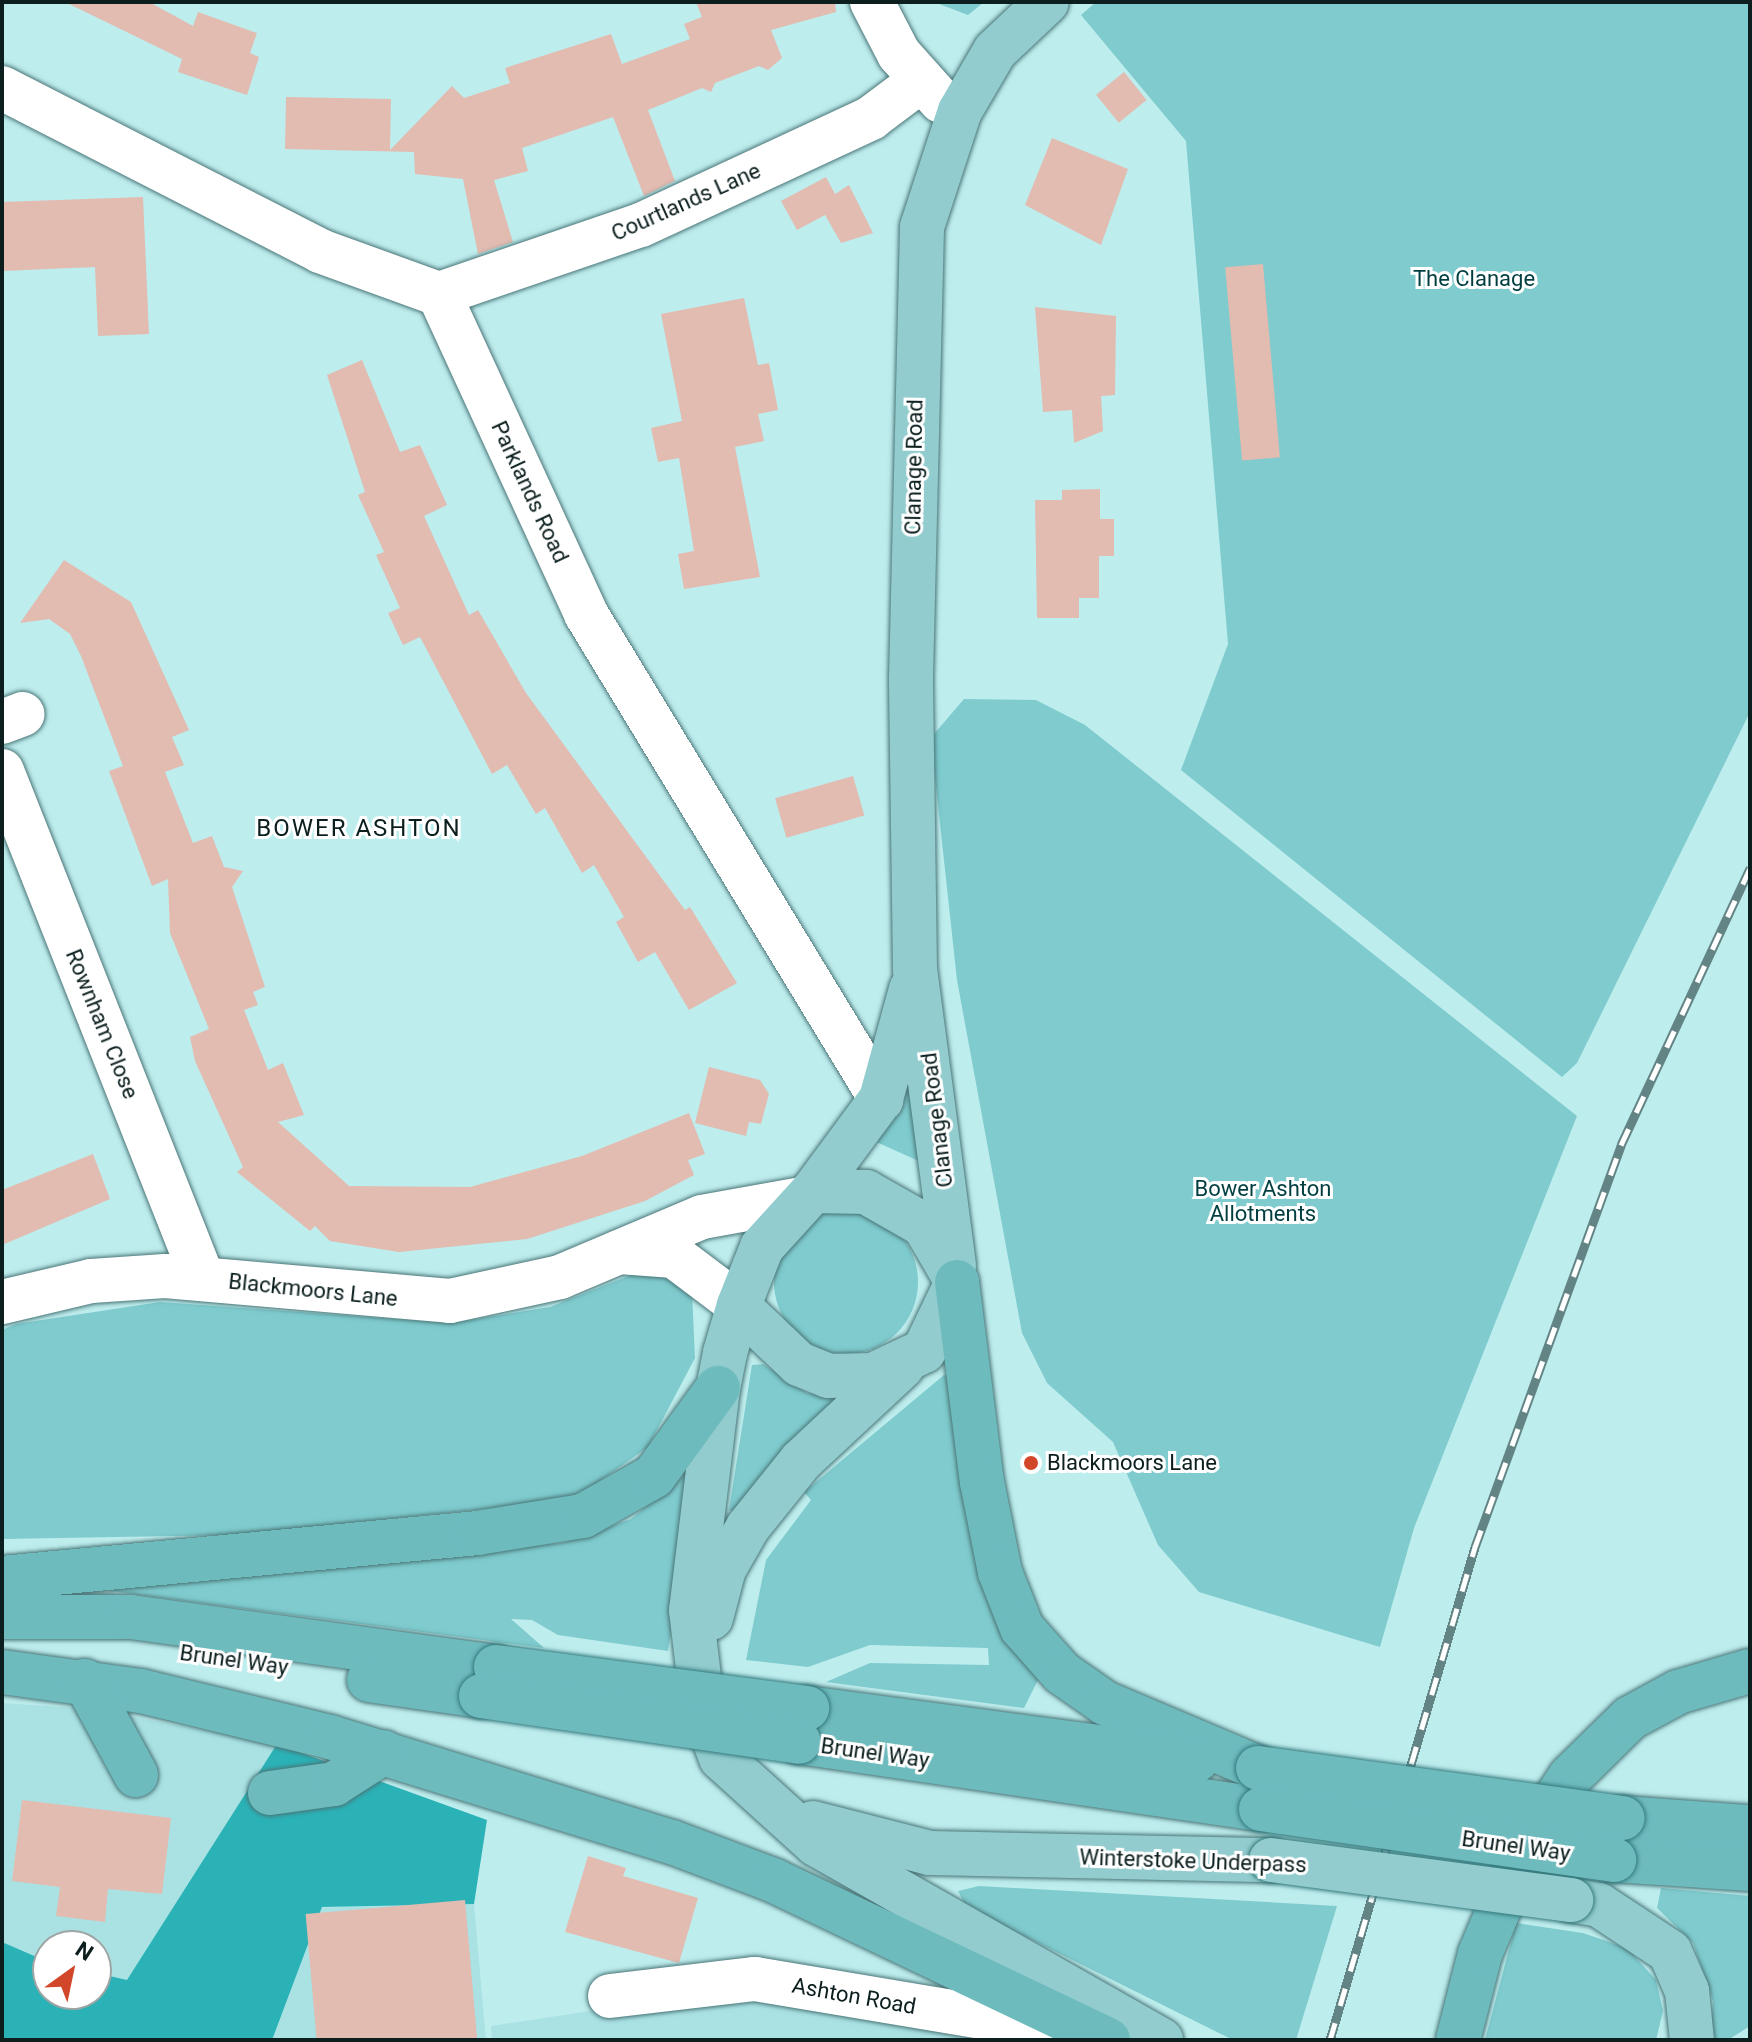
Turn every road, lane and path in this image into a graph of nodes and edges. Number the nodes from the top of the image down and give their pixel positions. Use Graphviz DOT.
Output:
graph roads {
  1 [pos="872,2"];
  2 [pos="1047,2"];
  3 [pos="919,82"];
  4 [pos="2,88"];
  5 [pos="960,111"];
  6 [pos="439,294"];
  7 [pos="2,771"];
  8 [pos="915,970"];
  9 [pos="881,1099"];
  10 [pos="807,1195"];
  11 [pos="620,1252"];
  12 [pos="202,1277"];
  13 [pos="956,1277"];
  14 [pos="2,1302"];
  15 [pos="739,1306"];
  16 [pos="904,1366"];
  17 [pos="718,1388"];
  18 [pos="2,1578"];
  19 [pos="2,1619"];
  20 [pos="699,1671"];
  21 [pos="1750,1671"];
  22 [pos="2,1672"];
  23 [pos="85,1681"];
  24 [pos="384,1752"];
  25 [pos="136,1775"];
  26 [pos="1259,1788"];
  27 [pos="270,1793"];
  28 [pos="759,1800"];
  29 [pos="1750,1827"];
  30 [pos="1750,1869"];
  31 [pos="610,1996"];
  32 [pos="1103,2038"];
  33 [pos="1161,2040"];
  34 [pos="1458,2040"];
  35 [pos="1692,2040"];
  1 -- 3 [label="street"];
  2 -- 5 [label="main road, Clanage Road"];
  3 -- 5 [label="street"];
  3 -- 6 [label="street, Courtlands Lane"];
  4 -- 6 [label="street"];
  5 -- 8 [label="main road, Clanage Road"];
  6 -- 9 [label="street, Parklands Road"];
  7 -- 12 [label="street, Rownham Close"];
  8 -- 9 [label="main road, Clanage Road"];
  8 -- 13 [label="main road, Clanage Road"];
  9 -- 10 [label="main road, Clanage Road"];
  10 -- 11 [label="street, Blackmoors Lane"];
  10 -- 13 [label="main road"];
  10 -- 15 [label="main road"];
  11 -- 12 [label="street, Blackmoors Lane"];
  11 -- 15 [label="street, Blackmoors Lane"];
  12 -- 14 [label="street, Blackmoors Lane"];
  13 -- 16 [label="main road"];
  13 -- 26 [label="highway"];
  15 -- 16 [label="main road"];
  15 -- 17 [label="main road, Winterstoke Underpass"];
  16 -- 20 [label="main road, Winterstoke Underpass"];
  17 -- 18 [label="highway"];
  17 -- 20 [label="main road, Winterstoke Underpass"];
  19 -- 26 [label="highway, Brunel Way, bridge"];
  20 -- 28 [label="main road, Winterstoke Underpass"];
  21 -- 34 [label="highway"];
  22 -- 23 [label="highway"];
  23 -- 24 [label="highway"];
  23 -- 25 [label="highway"];
  24 -- 27 [label="highway"];
  24 -- 32 [label="highway"];
  26 -- 29 [label="highway, Brunel Way, bridge"];
  26 -- 30 [label="highway, Brunel Way, bridge"];
  28 -- 33 [label="main road, Winterstoke Underpass"];
  28 -- 35 [label="main road, Winterstoke Underpass, bridge"];
  31 -- 32 [label="street, Ashton Road"];
}
